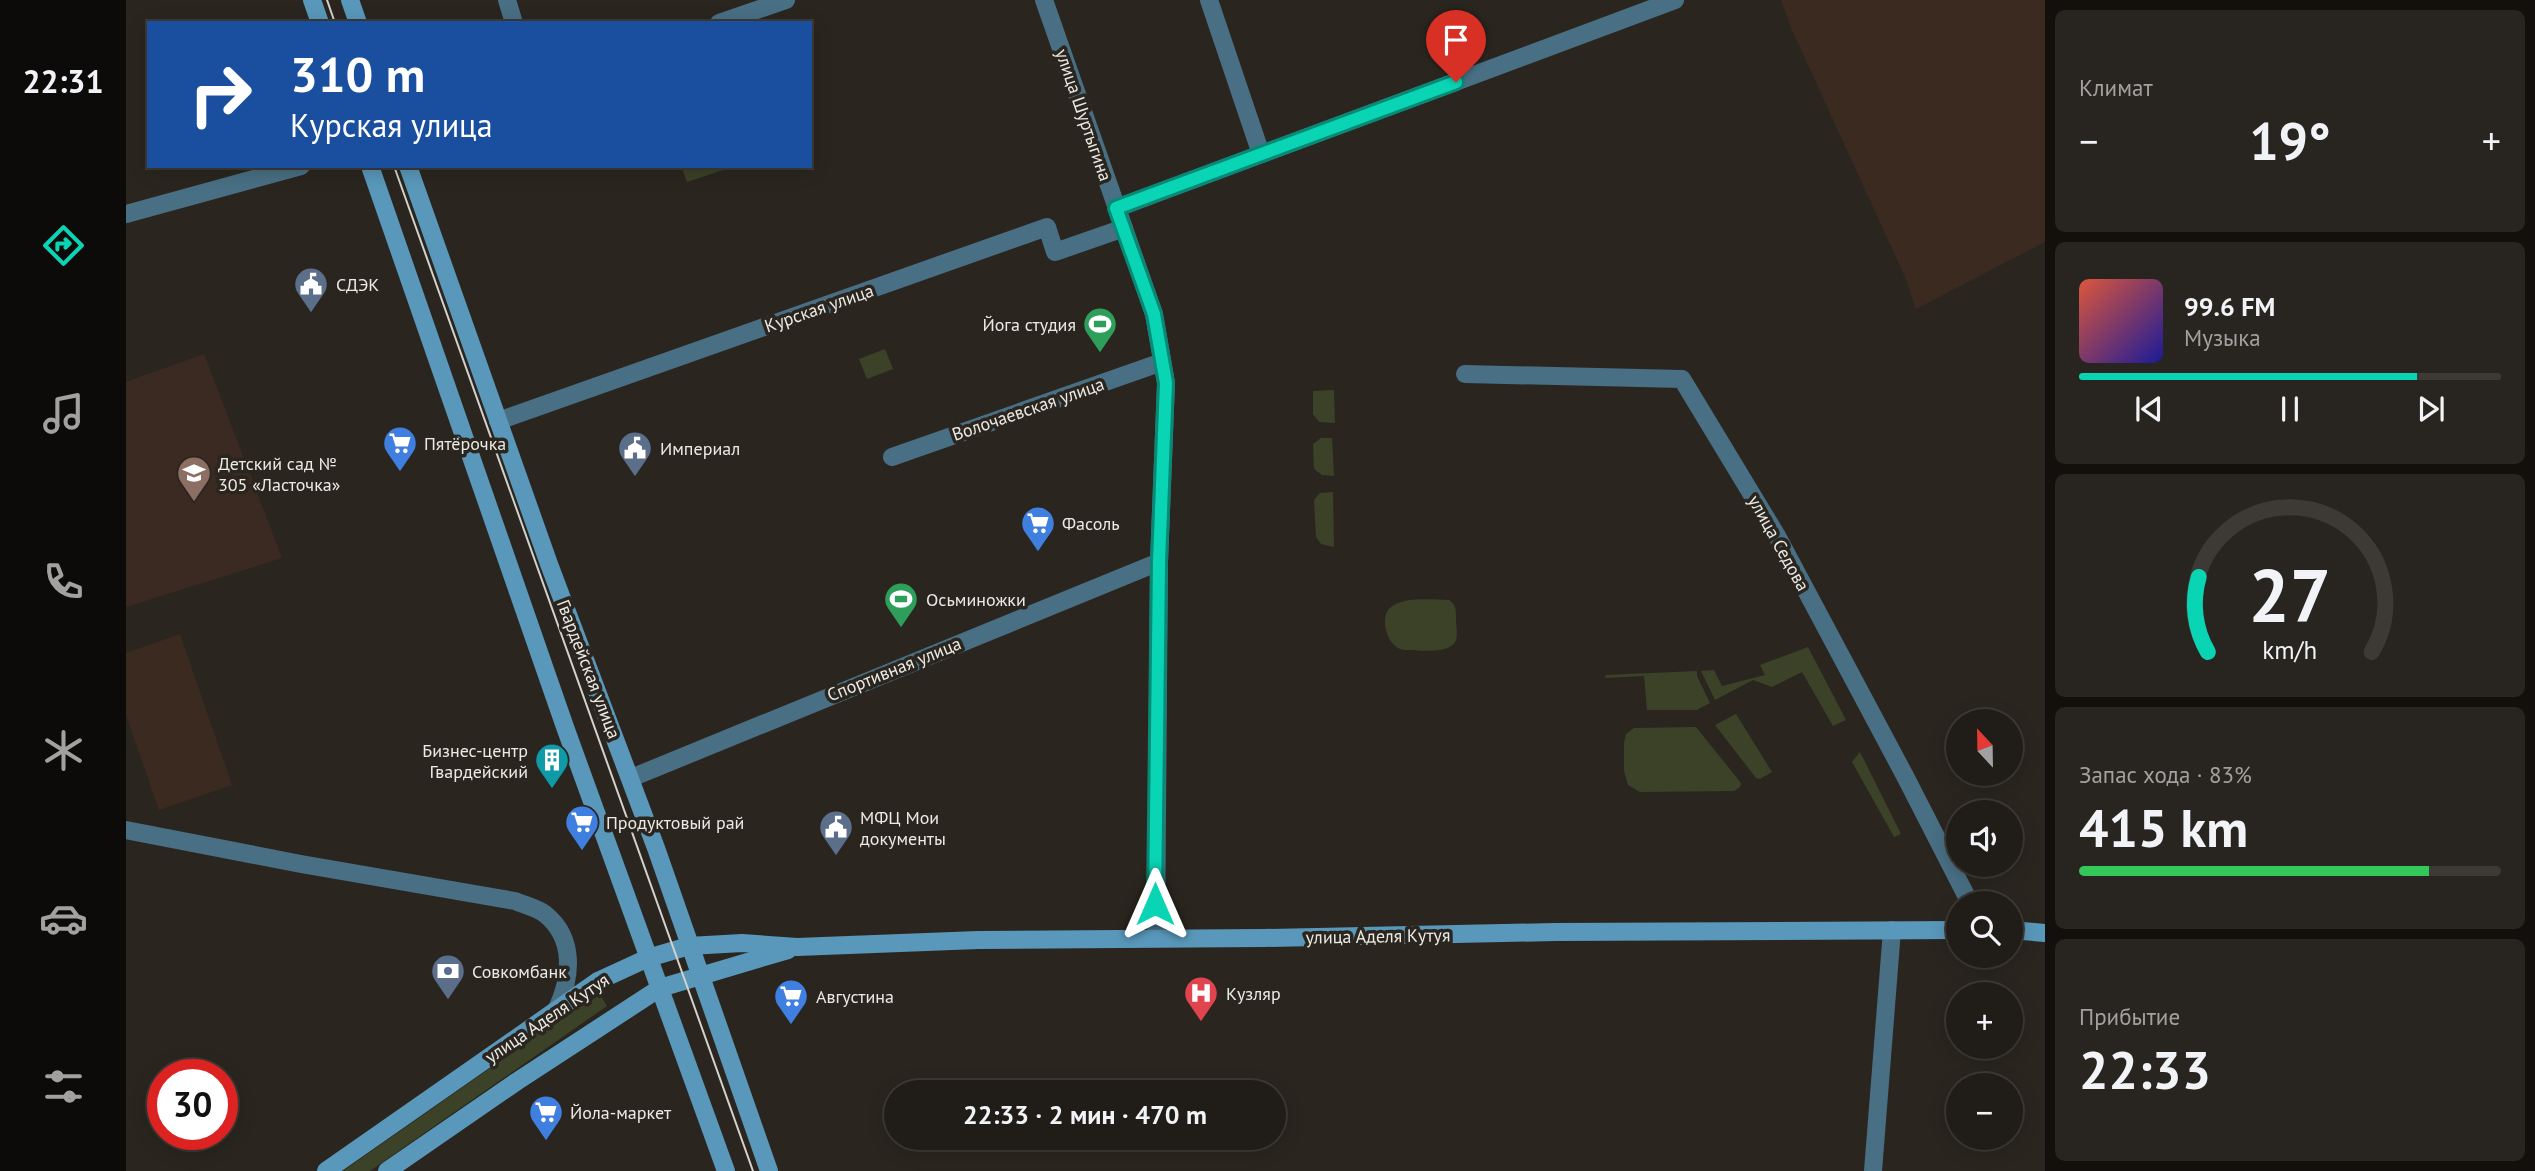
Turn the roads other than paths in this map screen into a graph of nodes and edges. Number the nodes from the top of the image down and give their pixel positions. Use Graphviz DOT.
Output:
graph roads {
  1 [pos="312,0"];
  2 [pos="349,0"];
  3 [pos="507,0"];
  4 [pos="786,0"];
  5 [pos="1044,0"];
  6 [pos="1209,0"];
  7 [pos="1675,0"];
  8 [pos="319,21"];
  9 [pos="357,21"];
  10 [pos="513,21"];
  11 [pos="725,21"];
  12 [pos="1261,154"];
  13 [pos="294,168"];
  14 [pos="371,168"];
  15 [pos="409,168"];
  16 [pos="1116,208"];
  17 [pos="126,214"];
  18 [pos="1124,229"];
  19 [pos="1162,362"];
  20 [pos="1465,374"];
  21 [pos="498,421"];
  22 [pos="892,457"];
  23 [pos="1159,562"];
  24 [pos="631,778"];
  25 [pos="126,830"];
  26 [pos="1964,891"];
  27 [pos="1892,930"];
  28 [pos="1946,930"];
  29 [pos="2023,931"];
  30 [pos="2045,933"];
  31 [pos="1156,938"];
  32 [pos="690,946"];
  33 [pos="797,947"];
  34 [pos="648,958"];
  35 [pos="701,976"];
  36 [pos="660,988"];
  37 [pos="557,1009"];
  38 [pos="326,1171"];
  39 [pos="387,1171"];
  40 [pos="726,1171"];
  41 [pos="769,1171"];
  42 [pos="1873,1171"];
  1 -- 8 [label="main road"];
  2 -- 9 [label="main road"];
  3 -- 10 [label="street"];
  4 -- 11 [label="street"];
  5 -- 16 [label="street, улица Шуртыгина"];
  6 -- 12 [label="street"];
  7 -- 12 [label="street"];
  12 -- 16 [label="street"];
  13 -- 17 [label="street"];
  14 -- 34 [label="main road"];
  15 -- 21 [label="main road, Гвардейская улица"];
  16 -- 18 [label="street, улица Шуртыгина"];
  18 -- 19 [label="street, улица Шуртыгина"];
  18 -- 21 [label="street, Курская улица"];
  19 -- 22 [label="street, Волочаевская улица"];
  19 -- 23 [label="street, улица Шуртыгина"];
  20 -- 26 [label="street, улица Седова"];
  21 -- 24 [label="main road, Гвардейская улица"];
  23 -- 24 [label="street, Спортивная улица"];
  23 -- 31 [label="street, улица Шуртыгина"];
  24 -- 32 [label="main road, Гвардейская улица"];
  25 -- 37 [label="street"];
  27 -- 28 [label="main road, улица Аделя Кутуя"];
  27 -- 31 [label="main road, улица Аделя Кутуя"];
  27 -- 42 [label="street"];
  29 -- 30 [label="main road"];
  31 -- 33 [label="main road, улица Аделя Кутуя"];
  32 -- 33 [label="main road, улица Аделя Кутуя"];
  32 -- 34 [label="main road, улица Аделя Кутуя"];
  32 -- 35 [label="main road, Гвардейская улица"];
  33 -- 35 [label="main road, улица Аделя Кутуя"];
  34 -- 36 [label="main road"];
  34 -- 37 [label="main road, улица Аделя Кутуя"];
  35 -- 36 [label="main road, улица Аделя Кутуя"];
  35 -- 41 [label="main road, Гвардейская улица"];
  36 -- 39 [label="main road, улица Аделя Кутуя"];
  36 -- 40 [label="main road"];
  37 -- 38 [label="main road, улица Аделя Кутуя"];
}
